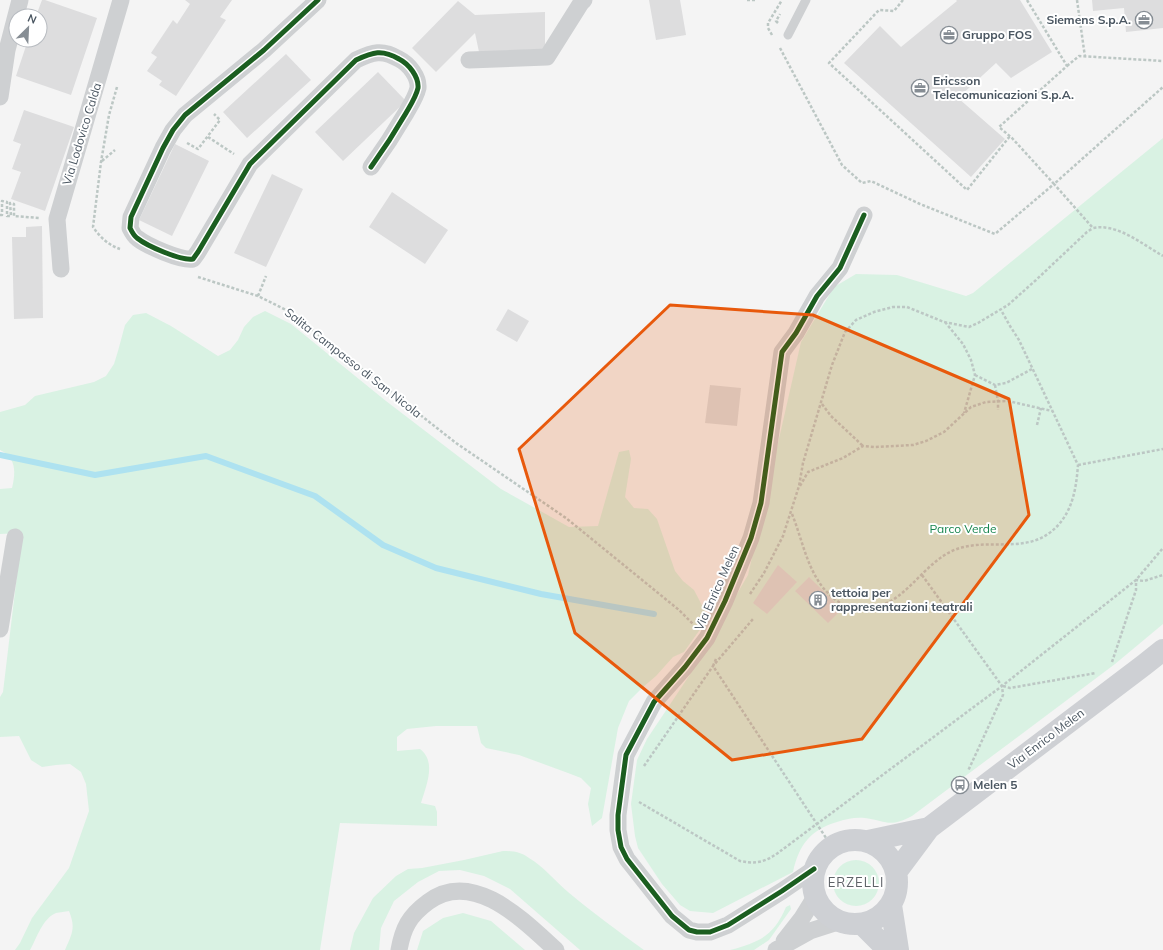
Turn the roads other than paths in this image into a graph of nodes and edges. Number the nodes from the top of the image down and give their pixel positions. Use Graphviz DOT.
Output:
graph roads {
  1 [pos="20,0"];
  2 [pos="121,0"];
  3 [pos="318,0"];
  4 [pos="584,0"];
  5 [pos="806,0"];
  6 [pos="788,35"];
  7 [pos="470,60"];
  8 [pos="0,97"];
  9 [pos="371,167"];
  10 [pos="864,216"];
  11 [pos="61,269"];
  12 [pos="15,537"];
  13 [pos="0,629"];
  14 [pos="1163,650"];
  15 [pos="929,828"];
  16 [pos="868,841"];
  17 [pos="814,869"];
  18 [pos="897,871"];
  19 [pos="815,898"];
  20 [pos="891,906"];
  21 [pos="838,922"];
  22 [pos="862,924"];
  23 [pos="777,949"];
  24 [pos="398,950"];
  25 [pos="556,950"];
  26 [pos="888,950"];
  27 [pos="898,950"];
  1 -- 8 [label="street"];
  2 -- 11 [label="street, Via Lodovico Calda"];
  3 -- 9 [label="street"];
  4 -- 7 [label="street"];
  5 -- 6 [label="lane"];
  10 -- 17 [label="street, Via Enrico Melen"];
  12 -- 13 [label="street"];
  14 -- 15 [label="street, Via Enrico Melen"];
  15 -- 16 [label="street, Via Enrico Melen"];
  15 -- 18 [label="street, Via Enrico Melen"];
  16 -- 17 [label="street"];
  16 -- 18 [label="street"];
  17 -- 19 [label="street"];
  18 -- 20 [label="street"];
  19 -- 21 [label="street"];
  19 -- 23 [label="street"];
  20 -- 22 [label="street"];
  20 -- 27 [label="street"];
  21 -- 22 [label="street"];
  21 -- 23 [label="street"];
  22 -- 26 [label="street"];
  24 -- 25 [label="street"];
}
